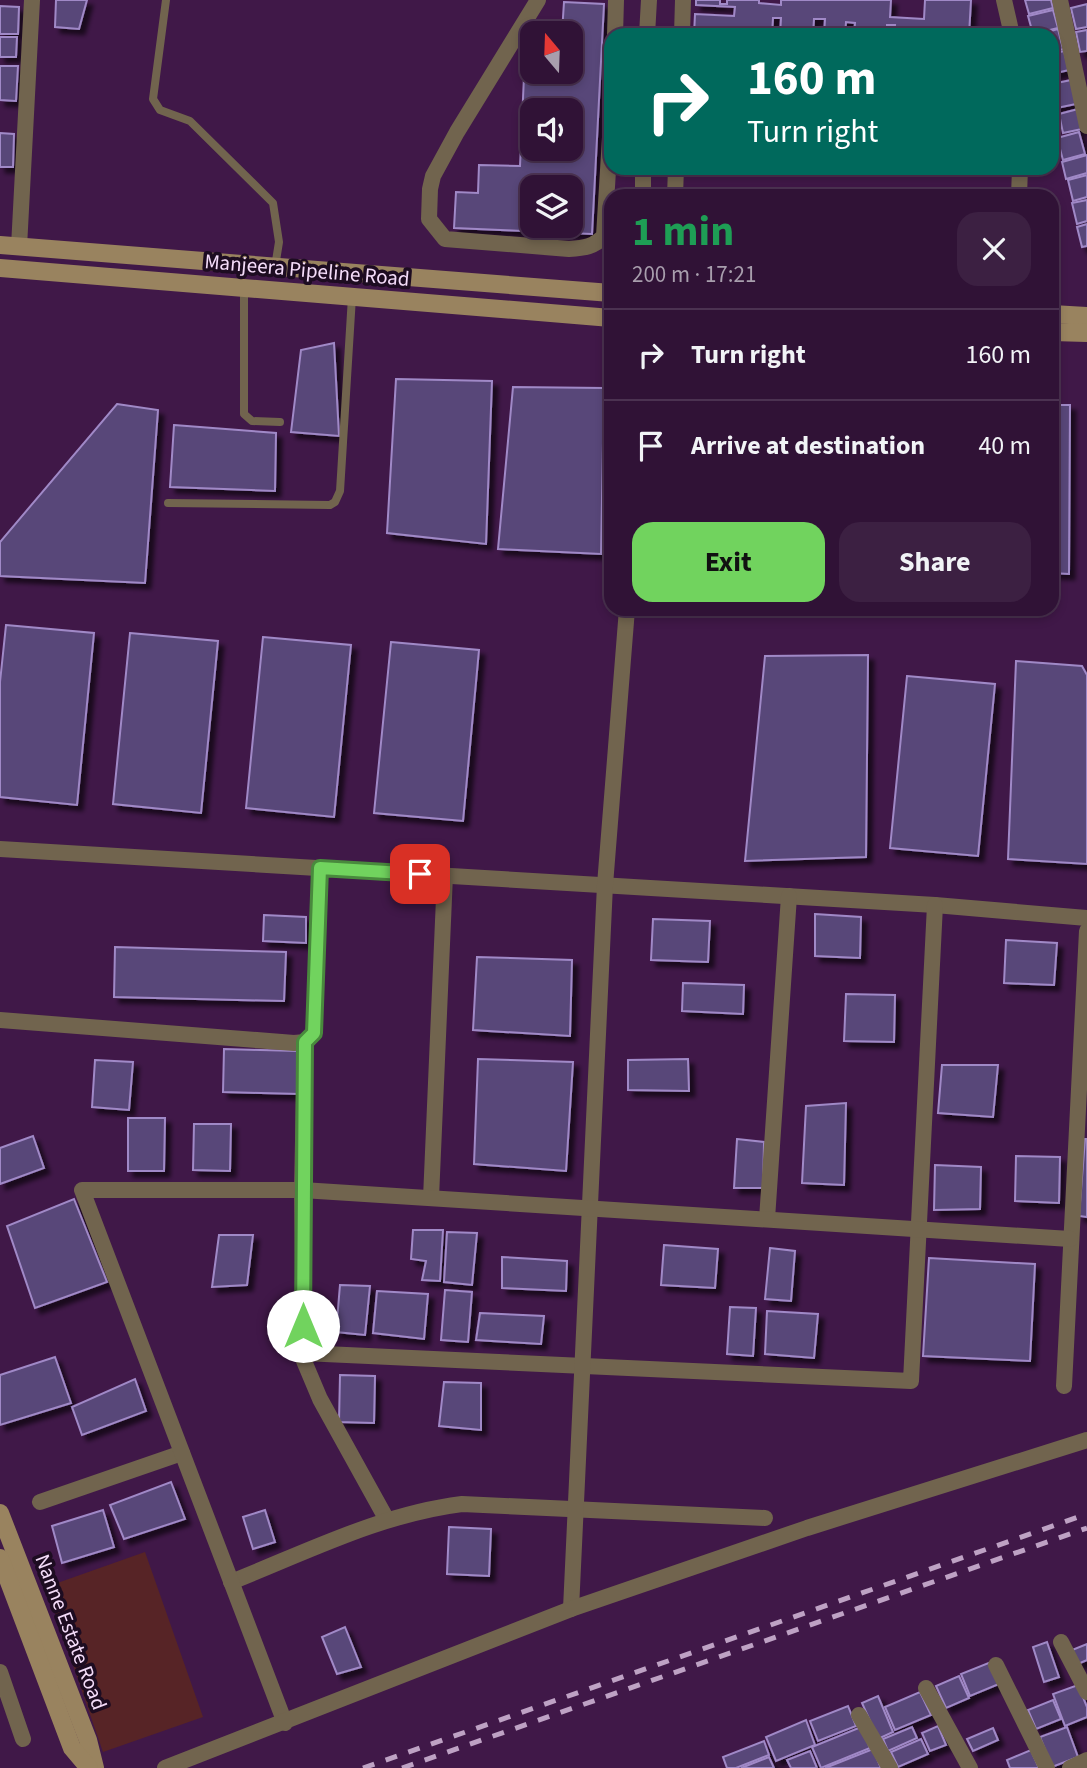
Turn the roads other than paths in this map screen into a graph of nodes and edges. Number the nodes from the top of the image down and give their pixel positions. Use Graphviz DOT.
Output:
graph roads {
  1 [pos="32,0"];
  2 [pos="166,0"];
  3 [pos="538,0"];
  4 [pos="616,0"];
  5 [pos="649,0"];
  6 [pos="683,0"];
  7 [pos="1004,0"];
  8 [pos="1060,0"];
  9 [pos="615,28"];
  10 [pos="647,28"];
  11 [pos="682,28"];
  12 [pos="1010,28"];
  13 [pos="1087,126"];
  14 [pos="604,236"];
  15 [pos="0,245"];
  16 [pos="19,247"];
  17 [pos="135,256"];
  18 [pos="275,267"];
  19 [pos="0,268"];
  20 [pos="132,279"];
  21 [pos="244,288"];
  22 [pos="604,292"];
  23 [pos="352,297"];
  24 [pos="1059,314"];
  25 [pos="1087,316"];
  26 [pos="604,317"];
  27 [pos="1059,332"];
  28 [pos="1087,333"];
  29 [pos="280,422"];
  30 [pos="168,503"];
  31 [pos="626,616"];
  32 [pos="0,849"];
  33 [pos="320,868"];
  34 [pos="445,876"];
  35 [pos="605,885"];
  36 [pos="789,896"];
  37 [pos="935,905"];
  38 [pos="1087,918"];
  39 [pos="1087,930"];
  40 [pos="0,1020"];
  41 [pos="305,1042"];
  42 [pos="1083,1115"];
  43 [pos="303,1190"];
  44 [pos="431,1198"];
  45 [pos="590,1207"];
  46 [pos="767,1219"];
  47 [pos="919,1229"];
  48 [pos="1070,1239"];
  49 [pos="303,1353"];
  50 [pos="582,1365"];
  51 [pos="1064,1386"];
  52 [pos="1087,1440"];
  53 [pos="182,1453"];
  54 [pos="40,1502"];
  55 [pos="575,1511"];
  56 [pos="0,1513"];
  57 [pos="765,1518"];
  58 [pos="387,1520"];
  59 [pos="0,1558"];
  60 [pos="231,1582"];
  61 [pos="571,1609"];
  62 [pos="1061,1642"];
  63 [pos="996,1665"];
  64 [pos="0,1672"];
  65 [pos="926,1688"];
  66 [pos="1087,1692"];
  67 [pos="859,1715"];
  68 [pos="285,1723"];
  69 [pos="23,1739"];
  70 [pos="1087,1760"];
  71 [pos="89,1768"];
  72 [pos="94,1768"];
  73 [pos="165,1768"];
  74 [pos="890,1768"];
  75 [pos="970,1768"];
  76 [pos="1047,1768"];
  77 [pos="1070,1768"];
  1 -- 16 [label="street"];
  2 -- 18 [label="lane"];
  3 -- 14 [label="street"];
  4 -- 9 [label="street"];
  5 -- 10 [label="street"];
  6 -- 11 [label="street"];
  7 -- 12 [label="street"];
  8 -- 13 [label="street"];
  15 -- 16 [label="main road, Manjeera Pipeline Road"];
  16 -- 17 [label="main road, Manjeera Pipeline Road"];
  17 -- 18 [label="main road, Manjeera Pipeline Road"];
  17 -- 20 [label="main road"];
  18 -- 22 [label="main road, Manjeera Pipeline Road"];
  19 -- 20 [label="main road, Manjeera Pipeline Road"];
  20 -- 21 [label="main road, Manjeera Pipeline Road"];
  21 -- 23 [label="main road, Manjeera Pipeline Road"];
  21 -- 29 [label="lane"];
  23 -- 26 [label="main road, Manjeera Pipeline Road"];
  23 -- 30 [label="lane"];
  24 -- 25 [label="main road"];
  27 -- 28 [label="main road"];
  31 -- 35 [label="street"];
  32 -- 33 [label="street"];
  33 -- 34 [label="street"];
  33 -- 41 [label="street"];
  34 -- 35 [label="street"];
  34 -- 44 [label="street"];
  35 -- 36 [label="street"];
  35 -- 45 [label="street"];
  36 -- 37 [label="street"];
  36 -- 46 [label="street"];
  37 -- 38 [label="street"];
  37 -- 47 [label="street"];
  39 -- 42 [label="street"];
  40 -- 41 [label="street"];
  41 -- 43 [label="street"];
  42 -- 48 [label="street"];
  43 -- 44 [label="street"];
  43 -- 49 [label="street"];
  43 -- 53 [label="street"];
  44 -- 45 [label="street"];
  45 -- 46 [label="street"];
  45 -- 50 [label="street"];
  46 -- 47 [label="street"];
  47 -- 48 [label="street"];
  47 -- 50 [label="street"];
  48 -- 51 [label="street"];
  49 -- 50 [label="street"];
  49 -- 58 [label="street"];
  50 -- 55 [label="street"];
  52 -- 61 [label="street"];
  53 -- 54 [label="street"];
  53 -- 60 [label="street"];
  55 -- 57 [label="street"];
  55 -- 58 [label="street"];
  55 -- 61 [label="street"];
  56 -- 72 [label="main road, Nanne Estate Road"];
  58 -- 60 [label="street"];
  59 -- 71 [label="main road, Nanne Estate Road"];
  60 -- 68 [label="street"];
  61 -- 68 [label="street"];
  62 -- 66 [label="street"];
  63 -- 76 [label="street"];
  64 -- 69 [label="street"];
  65 -- 75 [label="street"];
  67 -- 74 [label="street"];
  68 -- 73 [label="street"];
  70 -- 77 [label="street"];
}
